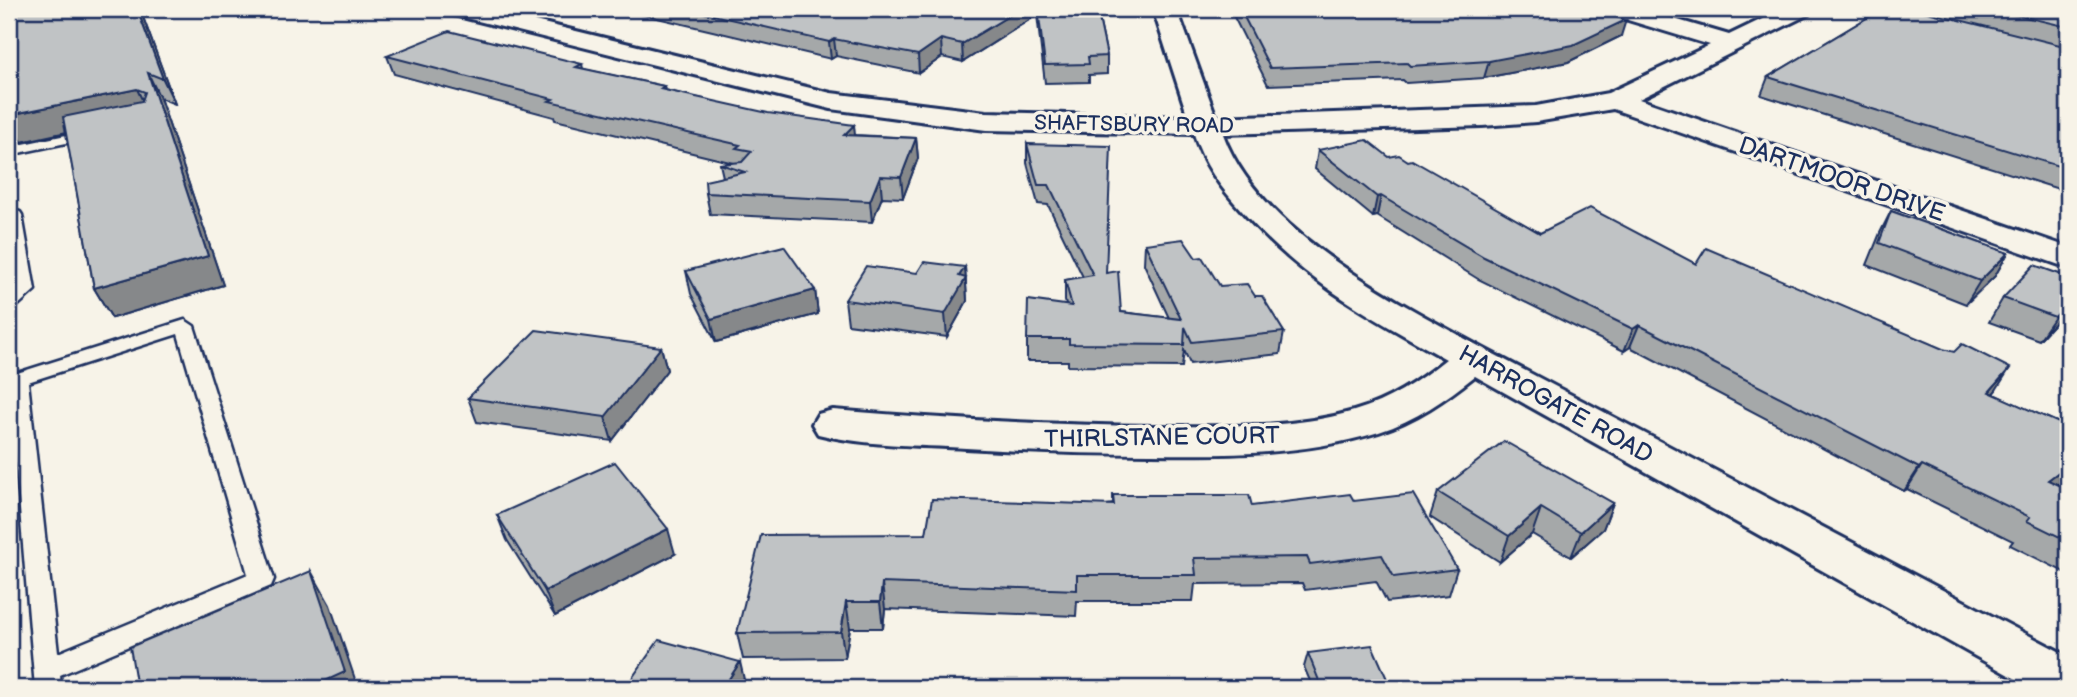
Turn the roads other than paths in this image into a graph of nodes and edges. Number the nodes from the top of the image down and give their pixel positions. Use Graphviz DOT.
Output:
graph roads {
  1 [pos="458,9"];
  2 [pos="1165,9"];
  3 [pos="1616,9"];
  4 [pos="1801,9"];
  5 [pos="1732,44"];
  6 [pos="1615,100"];
  7 [pos="1205,126"];
  8 [pos="111,129"];
  9 [pos="9,151"];
  10 [pos="9,214"];
  11 [pos="2068,258"];
  12 [pos="9,304"];
  13 [pos="1472,358"];
  14 [pos="833,424"];
  15 [pos="48,678"];
  16 [pos="2068,682"];
  1 -- 7 [label="street, SHAFTSBURY ROAD"];
  2 -- 7 [label="street, HARROGATE ROAD"];
  3 -- 5 [label="street"];
  4 -- 5 [label="street, SHAFTSBURY ROAD"];
  5 -- 6 [label="street, SHAFTSBURY ROAD"];
  6 -- 7 [label="street, SHAFTSBURY ROAD"];
  6 -- 11 [label="street, DARTMOOR DRIVE"];
  7 -- 13 [label="street, HARROGATE ROAD"];
  8 -- 9 [label="lane"];
  10 -- 12 [label="lane"];
  13 -- 14 [label="street, THIRLSTANE COURT"];
  13 -- 16 [label="street, HARROGATE ROAD"];
  15 -- 15 [label="lane"];
}
